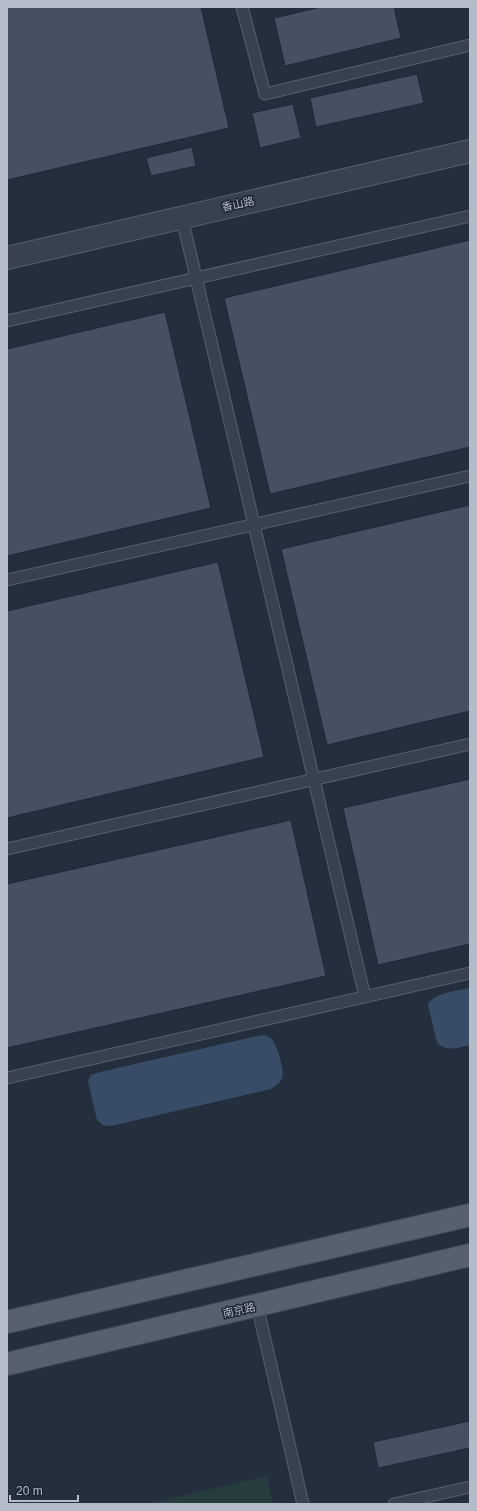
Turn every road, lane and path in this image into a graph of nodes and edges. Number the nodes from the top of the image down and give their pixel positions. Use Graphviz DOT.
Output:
graph roads {
  1 [pos="242,7"];
  2 [pos="470,45"];
  3 [pos="470,151"];
  4 [pos="470,216"];
  5 [pos="182,218"];
  6 [pos="7,258"];
  7 [pos="196,278"];
  8 [pos="7,321"];
  9 [pos="470,476"];
  10 [pos="254,525"];
  11 [pos="7,580"];
  12 [pos="470,744"];
  13 [pos="314,780"];
  14 [pos="7,849"];
  15 [pos="470,972"];
  16 [pos="365,997"];
  17 [pos="7,1078"];
  18 [pos="470,1215"];
  19 [pos="470,1255"];
  20 [pos="258,1305"];
  21 [pos="7,1322"];
  22 [pos="7,1364"];
  23 [pos="470,1486"];
  24 [pos="303,1504"];
  25 [pos="394,1504"];
  1 -- 2 [label="lane"];
  3 -- 5 [label="street, 香山路"];
  4 -- 7 [label="lane"];
  5 -- 6 [label="street, 香山路"];
  5 -- 7 [label="lane"];
  7 -- 8 [label="lane"];
  7 -- 10 [label="lane"];
  9 -- 10 [label="lane"];
  10 -- 11 [label="lane"];
  10 -- 13 [label="lane"];
  12 -- 13 [label="lane"];
  13 -- 14 [label="lane"];
  13 -- 16 [label="lane"];
  15 -- 16 [label="lane"];
  16 -- 17 [label="lane"];
  18 -- 21 [label="main road"];
  19 -- 20 [label="main road, 南京路"];
  20 -- 22 [label="main road, 南京路"];
  20 -- 24 [label="lane"];
  23 -- 25 [label="lane"];
}
